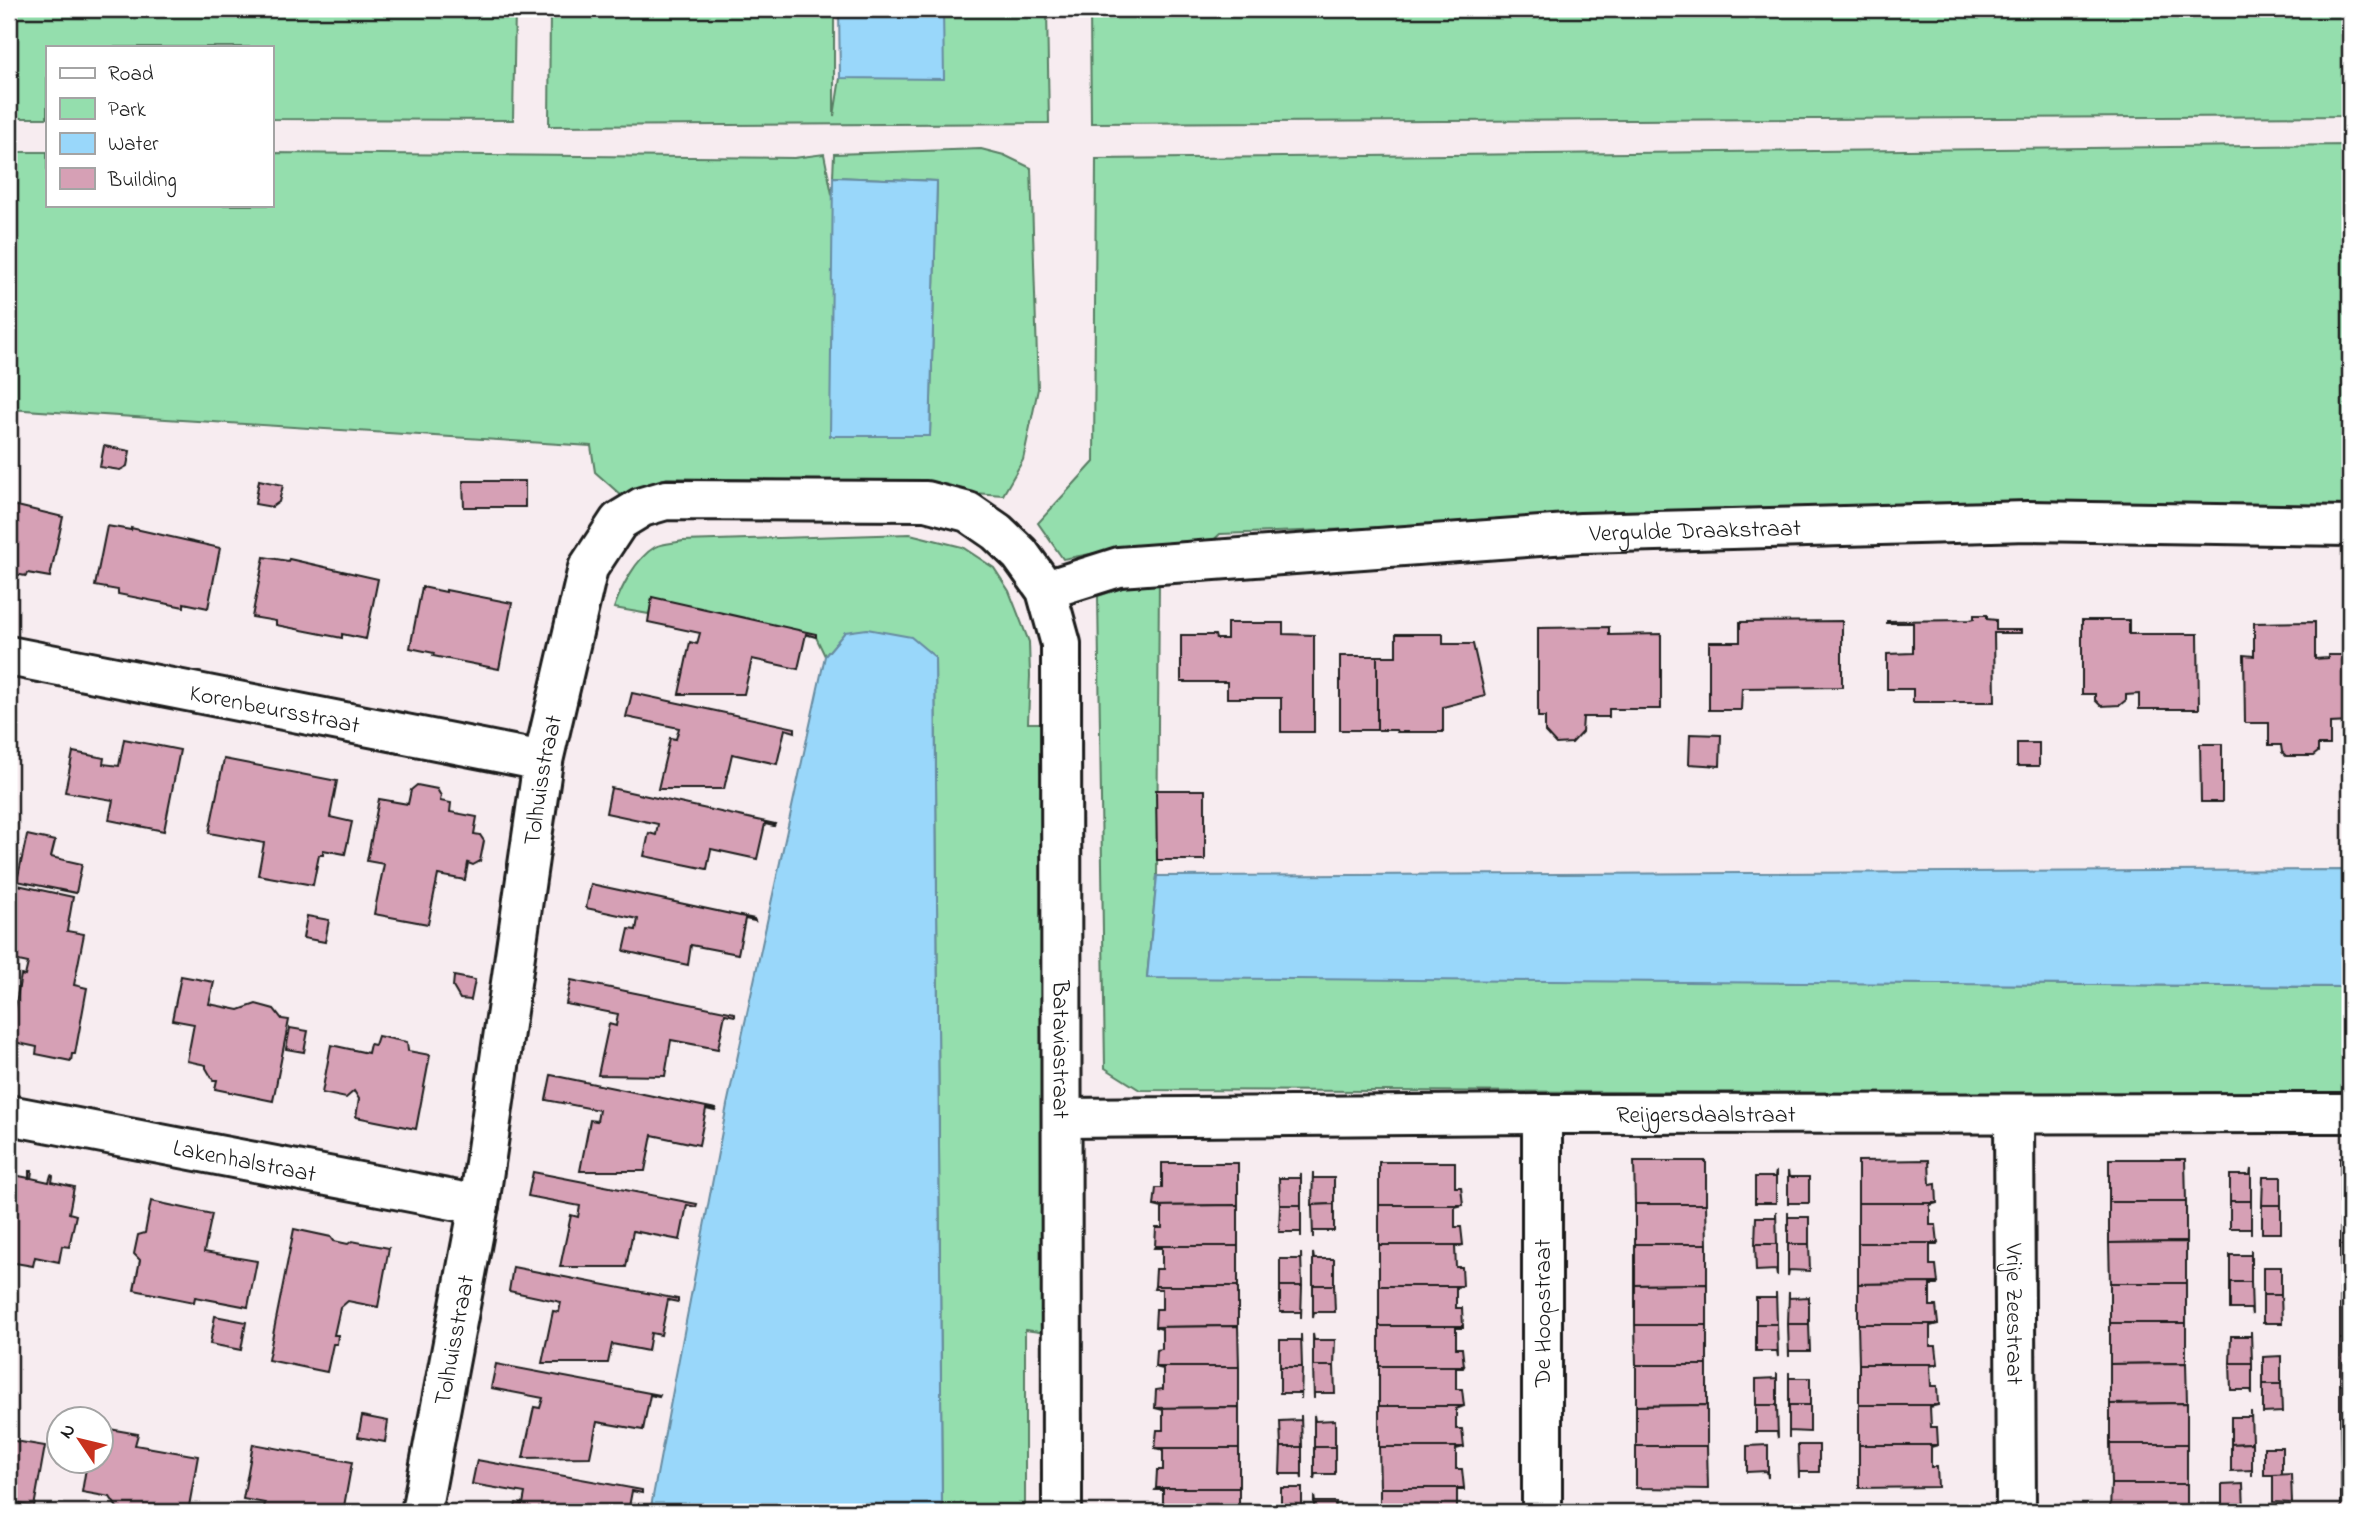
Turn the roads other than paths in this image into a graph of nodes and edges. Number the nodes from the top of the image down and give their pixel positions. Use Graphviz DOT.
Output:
graph roads {
  1 [pos="2350,526"];
  2 [pos="1046,590"];
  3 [pos="9,656"];
  4 [pos="542,761"];
  5 [pos="2350,1113"];
  6 [pos="1542,1114"];
  7 [pos="2014,1114"];
  8 [pos="9,1115"];
  9 [pos="1062,1118"];
  10 [pos="479,1205"];
  11 [pos="421,1512"];
  12 [pos="1062,1512"];
  13 [pos="1542,1512"];
  14 [pos="2016,1512"];
  1 -- 2 [label="street, Vergulde Draakstraat"];
  2 -- 4 [label="street, Tolhuisstraat"];
  2 -- 9 [label="street, Bataviastraat"];
  3 -- 4 [label="street, Korenbeursstraat"];
  4 -- 10 [label="street, Tolhuisstraat"];
  5 -- 7 [label="street, Reijgersdaalstraat"];
  6 -- 7 [label="street, Reijgersdaalstraat"];
  6 -- 9 [label="street, Reijgersdaalstraat"];
  6 -- 13 [label="street, De Hoopstraat"];
  7 -- 14 [label="street, Vrije Zeestraat"];
  8 -- 10 [label="street, Lakenhalstraat"];
  9 -- 12 [label="street, Bataviastraat"];
  10 -- 11 [label="street, Tolhuisstraat"];
}
